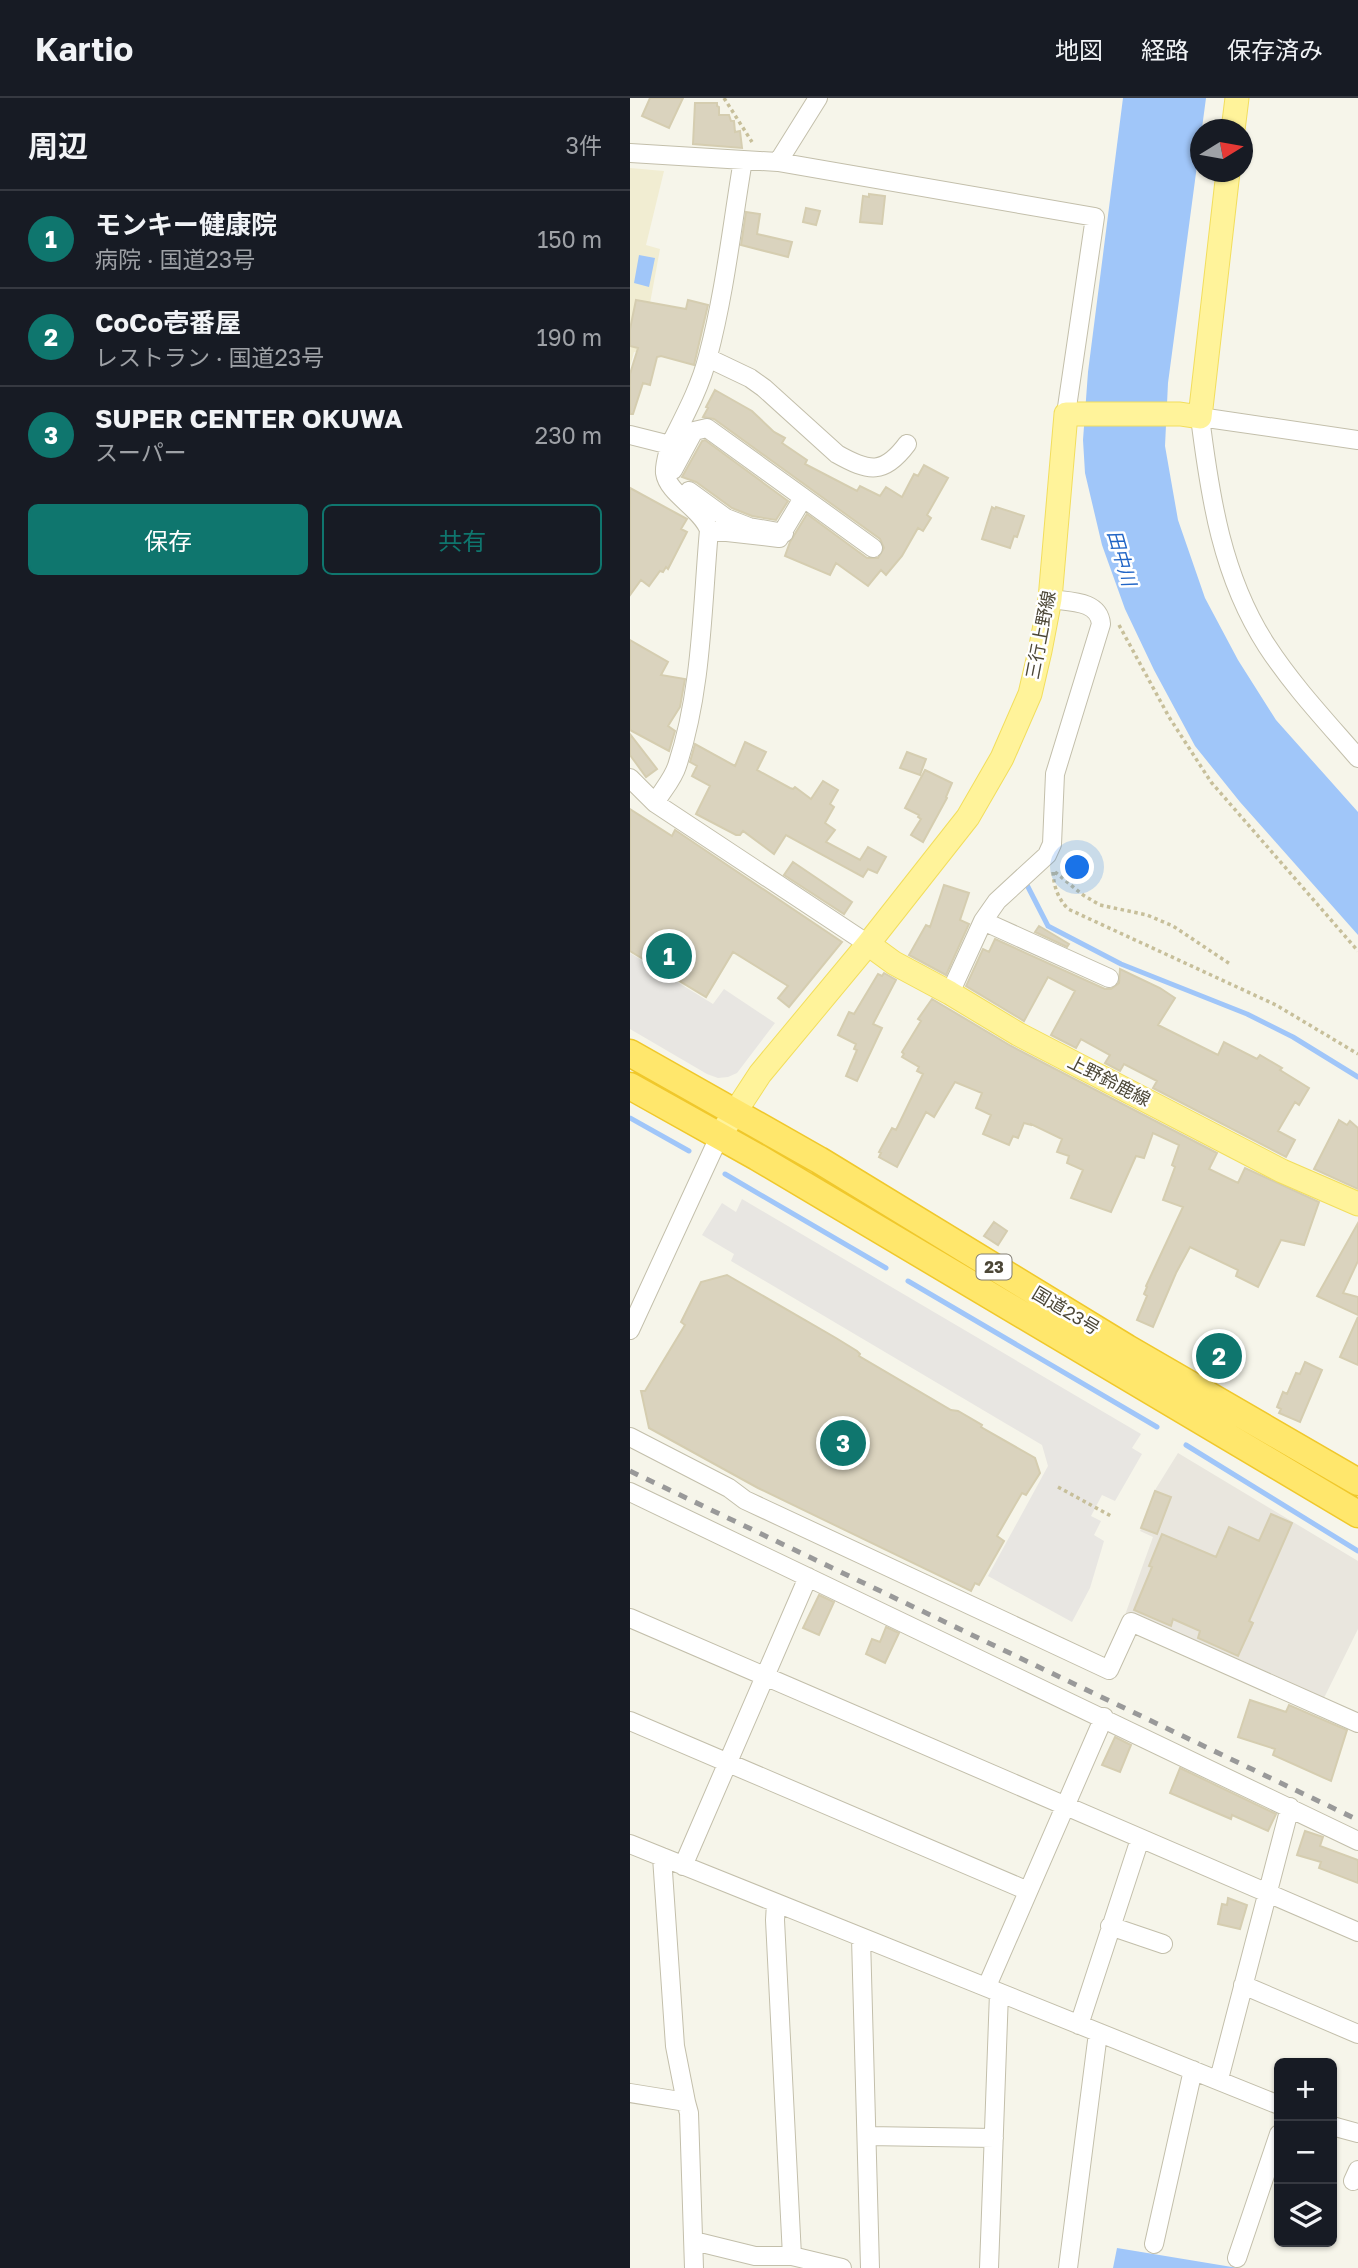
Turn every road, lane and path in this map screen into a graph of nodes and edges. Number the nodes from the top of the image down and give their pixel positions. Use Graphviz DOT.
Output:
graph roads {
  1 [pos="724,98"];
  2 [pos="818,98"];
  3 [pos="1237,98"];
  4 [pos="1234,119"];
  5 [pos="630,153"];
  6 [pos="751,160"];
  7 [pos="778,162"];
  8 [pos="1226,182"];
  9 [pos="708,358"];
  10 [pos="1074,414"];
  11 [pos="1190,416"];
  12 [pos="630,435"];
  13 [pos="1358,440"];
  14 [pos="907,444"];
  15 [pos="670,445"];
  16 [pos="667,478"];
  17 [pos="803,498"];
  18 [pos="709,530"];
  19 [pos="784,533"];
  20 [pos="873,548"];
  21 [pos="1050,599"];
  22 [pos="1098,612"];
  23 [pos="1358,758"];
  24 [pos="630,778"];
  25 [pos="655,803"];
  26 [pos="983,921"];
  27 [pos="868,944"];
  28 [pos="1358,951"];
  29 [pos="1230,964"];
  30 [pos="1109,978"];
  31 [pos="950,993"];
  32 [pos="630,1053"];
  33 [pos="1358,1054"];
  34 [pos="630,1086"];
  35 [pos="735,1112"];
  36 [pos="719,1137"];
  37 [pos="1358,1203"];
  38 [pos="630,1330"];
  39 [pos="630,1437"];
  40 [pos="1358,1482"];
  41 [pos="1058,1487"];
  42 [pos="630,1492"];
  43 [pos="1358,1514"];
  44 [pos="1111,1516"];
  45 [pos="808,1577"];
  46 [pos="630,1618"];
  47 [pos="764,1677"];
  48 [pos="1104,1717"];
  49 [pos="630,1721"];
  50 [pos="1358,1723"];
  51 [pos="727,1762"];
  52 [pos="1064,1806"];
  53 [pos="1290,1807"];
  54 [pos="1140,1839"];
  55 [pos="1358,1841"];
  56 [pos="630,1844"];
  57 [pos="662,1857"];
  58 [pos="683,1866"];
  59 [pos="1028,1891"];
  60 [pos="1267,1893"];
  61 [pos="776,1903"];
  62 [pos="1110,1926"];
  63 [pos="1358,1932"];
  64 [pos="861,1938"];
  65 [pos="1163,1944"];
  66 [pos="1244,1984"];
  67 [pos="993,1990"];
  68 [pos="1079,2025"];
  69 [pos="1098,2033"];
  70 [pos="1358,2034"];
  71 [pos="1193,2070"];
  72 [pos="1219,2079"];
  73 [pos="630,2093"];
  74 [pos="686,2102"];
  75 [pos="1274,2103"];
  76 [pos="1337,2127"];
  77 [pos="1358,2133"];
  78 [pos="867,2136"];
  79 [pos="994,2138"];
  80 [pos="1274,2149"];
  81 [pos="694,2241"];
  82 [pos="1154,2245"];
  83 [pos="792,2256"];
  84 [pos="1237,2258"];
  85 [pos="694,2268"];
  86 [pos="842,2268"];
  87 [pos="870,2268"];
  88 [pos="989,2268"];
  89 [pos="1068,2268"];
  1 -- 6 [label="path"];
  2 -- 7 [label="street"];
  3 -- 4 [label="main road"];
  5 -- 6 [label="street"];
  6 -- 7 [label="street"];
  6 -- 9 [label="street"];
  7 -- 10 [label="street"];
  8 -- 11 [label="main road"];
  9 -- 14 [label="street"];
  9 -- 15 [label="street"];
  10 -- 11 [label="main road"];
  10 -- 21 [label="main road, 三行上野線"];
  11 -- 13 [label="street"];
  11 -- 23 [label="street"];
  12 -- 15 [label="street"];
  15 -- 16 [label="street"];
  16 -- 17 [label="street"];
  16 -- 18 [label="street"];
  16 -- 19 [label="street"];
  17 -- 19 [label="street"];
  17 -- 20 [label="street"];
  18 -- 19 [label="street"];
  18 -- 25 [label="street"];
  21 -- 22 [label="street"];
  21 -- 27 [label="main road, 三行上野線"];
  22 -- 26 [label="street"];
  22 -- 28 [label="path"];
  24 -- 25 [label="street"];
  25 -- 27 [label="street"];
  26 -- 30 [label="street"];
  26 -- 31 [label="street"];
  27 -- 31 [label="main road, 上野鈴鹿線"];
  27 -- 35 [label="main road, 三行上野線"];
  29 -- 33 [label="path"];
  31 -- 37 [label="main road, 上野鈴鹿線"];
  32 -- 35 [label="highway, 国道23号 / 23"];
  34 -- 36 [label="highway, 国道23号 / 23"];
  35 -- 36 [label="main road, 三行上野線"];
  35 -- 40 [label="highway, 国道23号 / 23"];
  36 -- 38 [label="street"];
  36 -- 43 [label="highway, 国道23号 / 23"];
  39 -- 50 [label="street"];
  41 -- 44 [label="path"];
  42 -- 45 [label="street"];
  45 -- 47 [label="street"];
  45 -- 48 [label="street"];
  46 -- 47 [label="street"];
  47 -- 51 [label="street"];
  47 -- 52 [label="street"];
  48 -- 52 [label="street"];
  48 -- 53 [label="street"];
  49 -- 51 [label="street"];
  51 -- 58 [label="street"];
  51 -- 59 [label="street"];
  52 -- 54 [label="street"];
  52 -- 59 [label="street"];
  53 -- 55 [label="street"];
  53 -- 60 [label="street"];
  54 -- 60 [label="street"];
  54 -- 62 [label="street"];
  56 -- 57 [label="street"];
  57 -- 58 [label="street"];
  57 -- 74 [label="street"];
  58 -- 61 [label="street"];
  59 -- 67 [label="street"];
  60 -- 63 [label="street"];
  60 -- 66 [label="street"];
  61 -- 64 [label="street"];
  61 -- 83 [label="street"];
  62 -- 65 [label="street"];
  62 -- 68 [label="street"];
  64 -- 67 [label="street"];
  64 -- 78 [label="street"];
  66 -- 70 [label="street"];
  66 -- 72 [label="street"];
  67 -- 68 [label="street"];
  67 -- 79 [label="street"];
  68 -- 69 [label="street"];
  69 -- 71 [label="street"];
  69 -- 89 [label="street"];
  71 -- 72 [label="street"];
  71 -- 82 [label="street"];
  72 -- 75 [label="street"];
  73 -- 74 [label="street"];
  74 -- 81 [label="street"];
  76 -- 77 [label="street"];
  78 -- 79 [label="street"];
  78 -- 87 [label="street"];
  79 -- 88 [label="street"];
  80 -- 84 [label="street"];
  81 -- 83 [label="street"];
  81 -- 85 [label="street"];
  83 -- 86 [label="street"];
}
